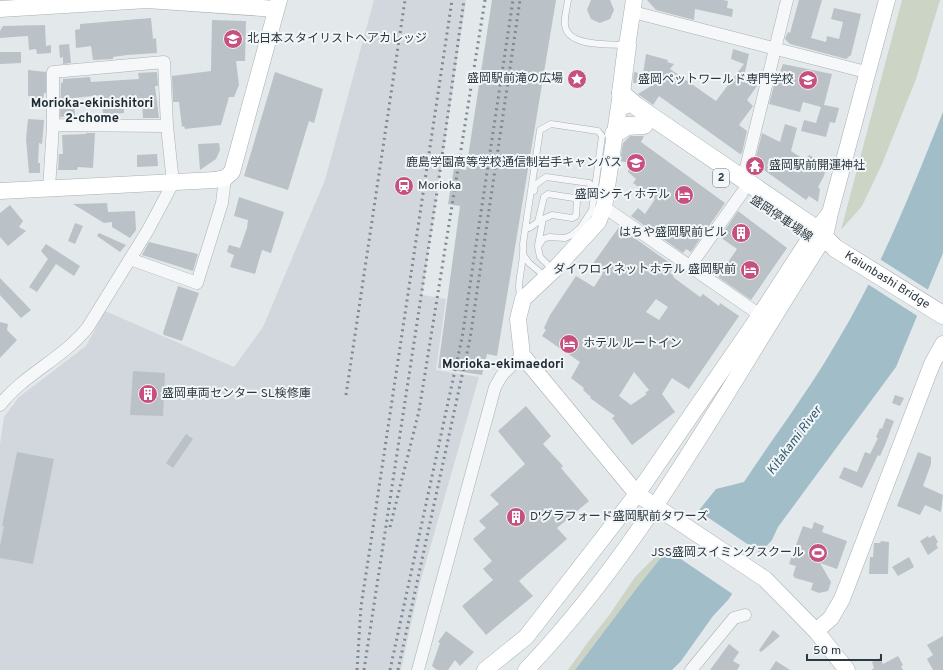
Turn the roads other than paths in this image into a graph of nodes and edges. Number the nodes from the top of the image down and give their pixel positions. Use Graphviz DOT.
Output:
graph roads {
  1 [pos="147,0"];
  2 [pos="568,0"];
  3 [pos="787,0"];
  4 [pos="887,0"];
  5 [pos="278,5"];
  6 [pos="634,6"];
  7 [pos="0,9"];
  8 [pos="627,46"];
  9 [pos="775,49"];
  10 [pos="866,72"];
  11 [pos="623,111"];
  12 [pos="53,125"];
  13 [pos="644,125"];
  14 [pos="168,126"];
  15 [pos="224,178"];
  16 [pos="173,183"];
  17 [pos="742,187"];
  18 [pos="595,188"];
  19 [pos="49,189"];
  20 [pos="0,191"];
  21 [pos="604,207"];
  22 [pos="529,228"];
  23 [pos="821,239"];
  24 [pos="538,247"];
  25 [pos="524,256"];
  26 [pos="130,259"];
  27 [pos="690,266"];
  28 [pos="550,274"];
  29 [pos="522,304"];
  30 [pos="941,314"];
  31 [pos="760,315"];
  32 [pos="943,344"];
  33 [pos="522,355"];
  34 [pos="0,405"];
  35 [pos="638,494"];
  36 [pos="656,505"];
  37 [pos="745,615"];
  38 [pos="816,631"];
  39 [pos="418,670"];
  40 [pos="485,670"];
  41 [pos="526,670"];
  42 [pos="691,670"];
  43 [pos="847,670"];
  1 -- 5 [label="street"];
  1 -- 7 [label="street"];
  2 -- 8 [label="lane"];
  3 -- 9 [label="street"];
  4 -- 10 [label="street"];
  5 -- 15 [label="street"];
  6 -- 8 [label="street"];
  6 -- 9 [label="street"];
  8 -- 11 [label="main road"];
  9 -- 10 [label="street"];
  9 -- 17 [label="street"];
  10 -- 23 [label="street"];
  11 -- 13 [label="main road, 盛岡停車場線 / 2"];
  11 -- 13 [label="main road"];
  11 -- 17 [label="main road, 盛岡停車場線 / 2"];
  11 -- 21 [label="street"];
  12 -- 14 [label="street"];
  12 -- 14 [label="street"];
  12 -- 19 [label="street"];
  13 -- 17 [label="main road, 盛岡停車場線 / 2"];
  14 -- 16 [label="street"];
  15 -- 16 [label="street"];
  15 -- 26 [label="street"];
  16 -- 19 [label="street"];
  16 -- 26 [label="street"];
  17 -- 23 [label="main road, 盛岡停車場線 / 2"];
  17 -- 27 [label="street"];
  18 -- 22 [label="lane"];
  18 -- 24 [label="lane"];
  18 -- 25 [label="lane"];
  19 -- 20 [label="street"];
  21 -- 27 [label="street"];
  21 -- 28 [label="street"];
  22 -- 24 [label="lane"];
  22 -- 25 [label="lane"];
  23 -- 30 [label="main road, Kaiunbashi Bridge / 2"];
  23 -- 31 [label="street"];
  23 -- 36 [label="street"];
  24 -- 28 [label="lane"];
  25 -- 28 [label="lane"];
  25 -- 29 [label="lane"];
  26 -- 34 [label="street"];
  27 -- 31 [label="street"];
  28 -- 29 [label="street"];
  29 -- 33 [label="street"];
  31 -- 35 [label="street"];
  32 -- 38 [label="street"];
  33 -- 35 [label="street"];
  33 -- 39 [label="street"];
  35 -- 36 [label="street"];
  35 -- 40 [label="street"];
  36 -- 38 [label="street"];
  36 -- 41 [label="street"];
  37 -- 42 [label="street"];
  38 -- 43 [label="street"];
}
